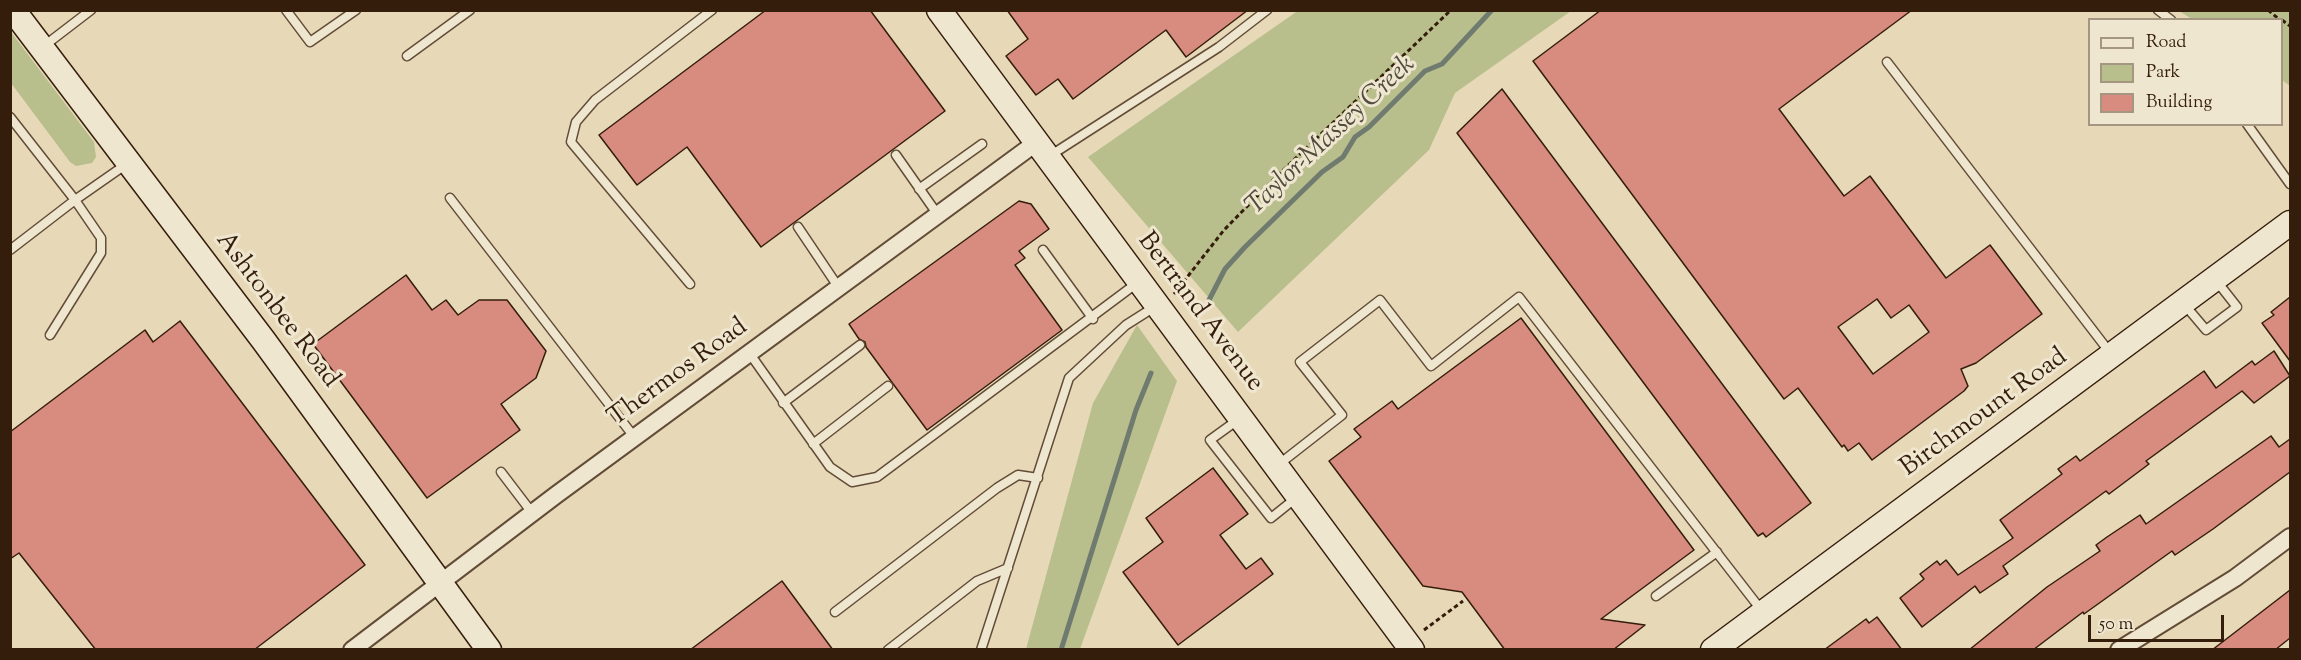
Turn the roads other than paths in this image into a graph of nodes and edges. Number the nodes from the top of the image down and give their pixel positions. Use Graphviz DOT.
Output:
graph roads {
  1 [pos="13,10"];
  2 [pos="91,10"];
  3 [pos="286,10"];
  4 [pos="356,10"];
  5 [pos="470,10"];
  6 [pos="711,10"];
  7 [pos="939,10"];
  8 [pos="1267,10"];
  9 [pos="41,48"];
  10 [pos="407,56"];
  11 [pos="1887,62"];
  12 [pos="10,117"];
  13 [pos="2248,126"];
  14 [pos="982,144"];
  15 [pos="1042,150"];
  16 [pos="896,155"];
  17 [pos="128,162"];
  18 [pos="2290,184"];
  19 [pos="919,189"];
  20 [pos="450,198"];
  21 [pos="75,200"];
  22 [pos="938,216"];
  23 [pos="2290,223"];
  24 [pos="798,227"];
  25 [pos="10,250"];
  26 [pos="1043,250"];
  27 [pos="2215,279"];
  28 [pos="1140,281"];
  29 [pos="690,284"];
  30 [pos="839,288"];
  31 [pos="2183,303"];
  32 [pos="1158,304"];
  33 [pos="1093,319"];
  34 [pos="50,335"];
  35 [pos="860,345"];
  36 [pos="750,354"];
  37 [pos="2112,355"];
  38 [pos="888,386"];
  39 [pos="783,403"];
  40 [pos="1242,417"];
  41 [pos="635,438"];
  42 [pos="813,444"];
  43 [pos="1278,466"];
  44 [pos="501,472"];
  45 [pos="1038,478"];
  46 [pos="1300,496"];
  47 [pos="532,514"];
  48 [pos="2290,537"];
  49 [pos="1717,552"];
  50 [pos="1008,568"];
  51 [pos="441,582"];
  52 [pos="1656,596"];
  53 [pos="835,612"];
  54 [pos="1763,612"];
  55 [pos="1410,646"];
  56 [pos="352,650"];
  57 [pos="489,650"];
  58 [pos="888,650"];
  59 [pos="981,650"];
  60 [pos="1713,650"];
  61 [pos="2119,650"];
  1 -- 9 [label="street, Ashtonbee Road"];
  2 -- 9 [label="lane"];
  3 -- 4 [label="lane"];
  5 -- 10 [label="lane"];
  6 -- 29 [label="lane"];
  7 -- 15 [label="street, Bertrand Avenue"];
  8 -- 15 [label="lane"];
  9 -- 17 [label="street, Ashtonbee Road"];
  11 -- 37 [label="lane"];
  12 -- 21 [label="lane"];
  13 -- 18 [label="lane"];
  14 -- 19 [label="lane"];
  15 -- 22 [label="street, Thermos Road"];
  15 -- 28 [label="street, Bertrand Avenue"];
  16 -- 19 [label="lane"];
  17 -- 21 [label="lane"];
  17 -- 51 [label="street, Ashtonbee Road"];
  19 -- 22 [label="lane"];
  20 -- 41 [label="lane"];
  21 -- 25 [label="lane"];
  21 -- 34 [label="lane"];
  22 -- 30 [label="street, Thermos Road"];
  23 -- 27 [label="street, Birchmount Road"];
  24 -- 30 [label="lane"];
  26 -- 33 [label="lane"];
  27 -- 31 [label="street, Birchmount Road"];
  27 -- 31 [label="lane"];
  28 -- 32 [label="street, Bertrand Avenue"];
  28 -- 33 [label="lane"];
  30 -- 36 [label="street, Thermos Road"];
  31 -- 37 [label="street, Birchmount Road"];
  32 -- 40 [label="street, Bertrand Avenue"];
  32 -- 45 [label="lane"];
  33 -- 42 [label="lane"];
  35 -- 39 [label="lane"];
  36 -- 39 [label="lane"];
  36 -- 41 [label="street, Thermos Road"];
  37 -- 54 [label="street, Birchmount Road"];
  38 -- 42 [label="lane"];
  39 -- 42 [label="lane"];
  40 -- 43 [label="street, Bertrand Avenue"];
  40 -- 46 [label="lane"];
  41 -- 47 [label="street, Thermos Road"];
  43 -- 46 [label="street, Bertrand Avenue"];
  43 -- 49 [label="lane"];
  44 -- 47 [label="lane"];
  45 -- 50 [label="lane"];
  45 -- 53 [label="lane"];
  46 -- 55 [label="street, Bertrand Avenue"];
  47 -- 51 [label="street, Thermos Road"];
  48 -- 61 [label="street"];
  49 -- 52 [label="lane"];
  49 -- 54 [label="lane"];
  50 -- 58 [label="lane"];
  50 -- 59 [label="lane"];
  51 -- 56 [label="street, Thermos Road"];
  51 -- 57 [label="street, Ashtonbee Road"];
  54 -- 60 [label="street, Birchmount Road"];
}
